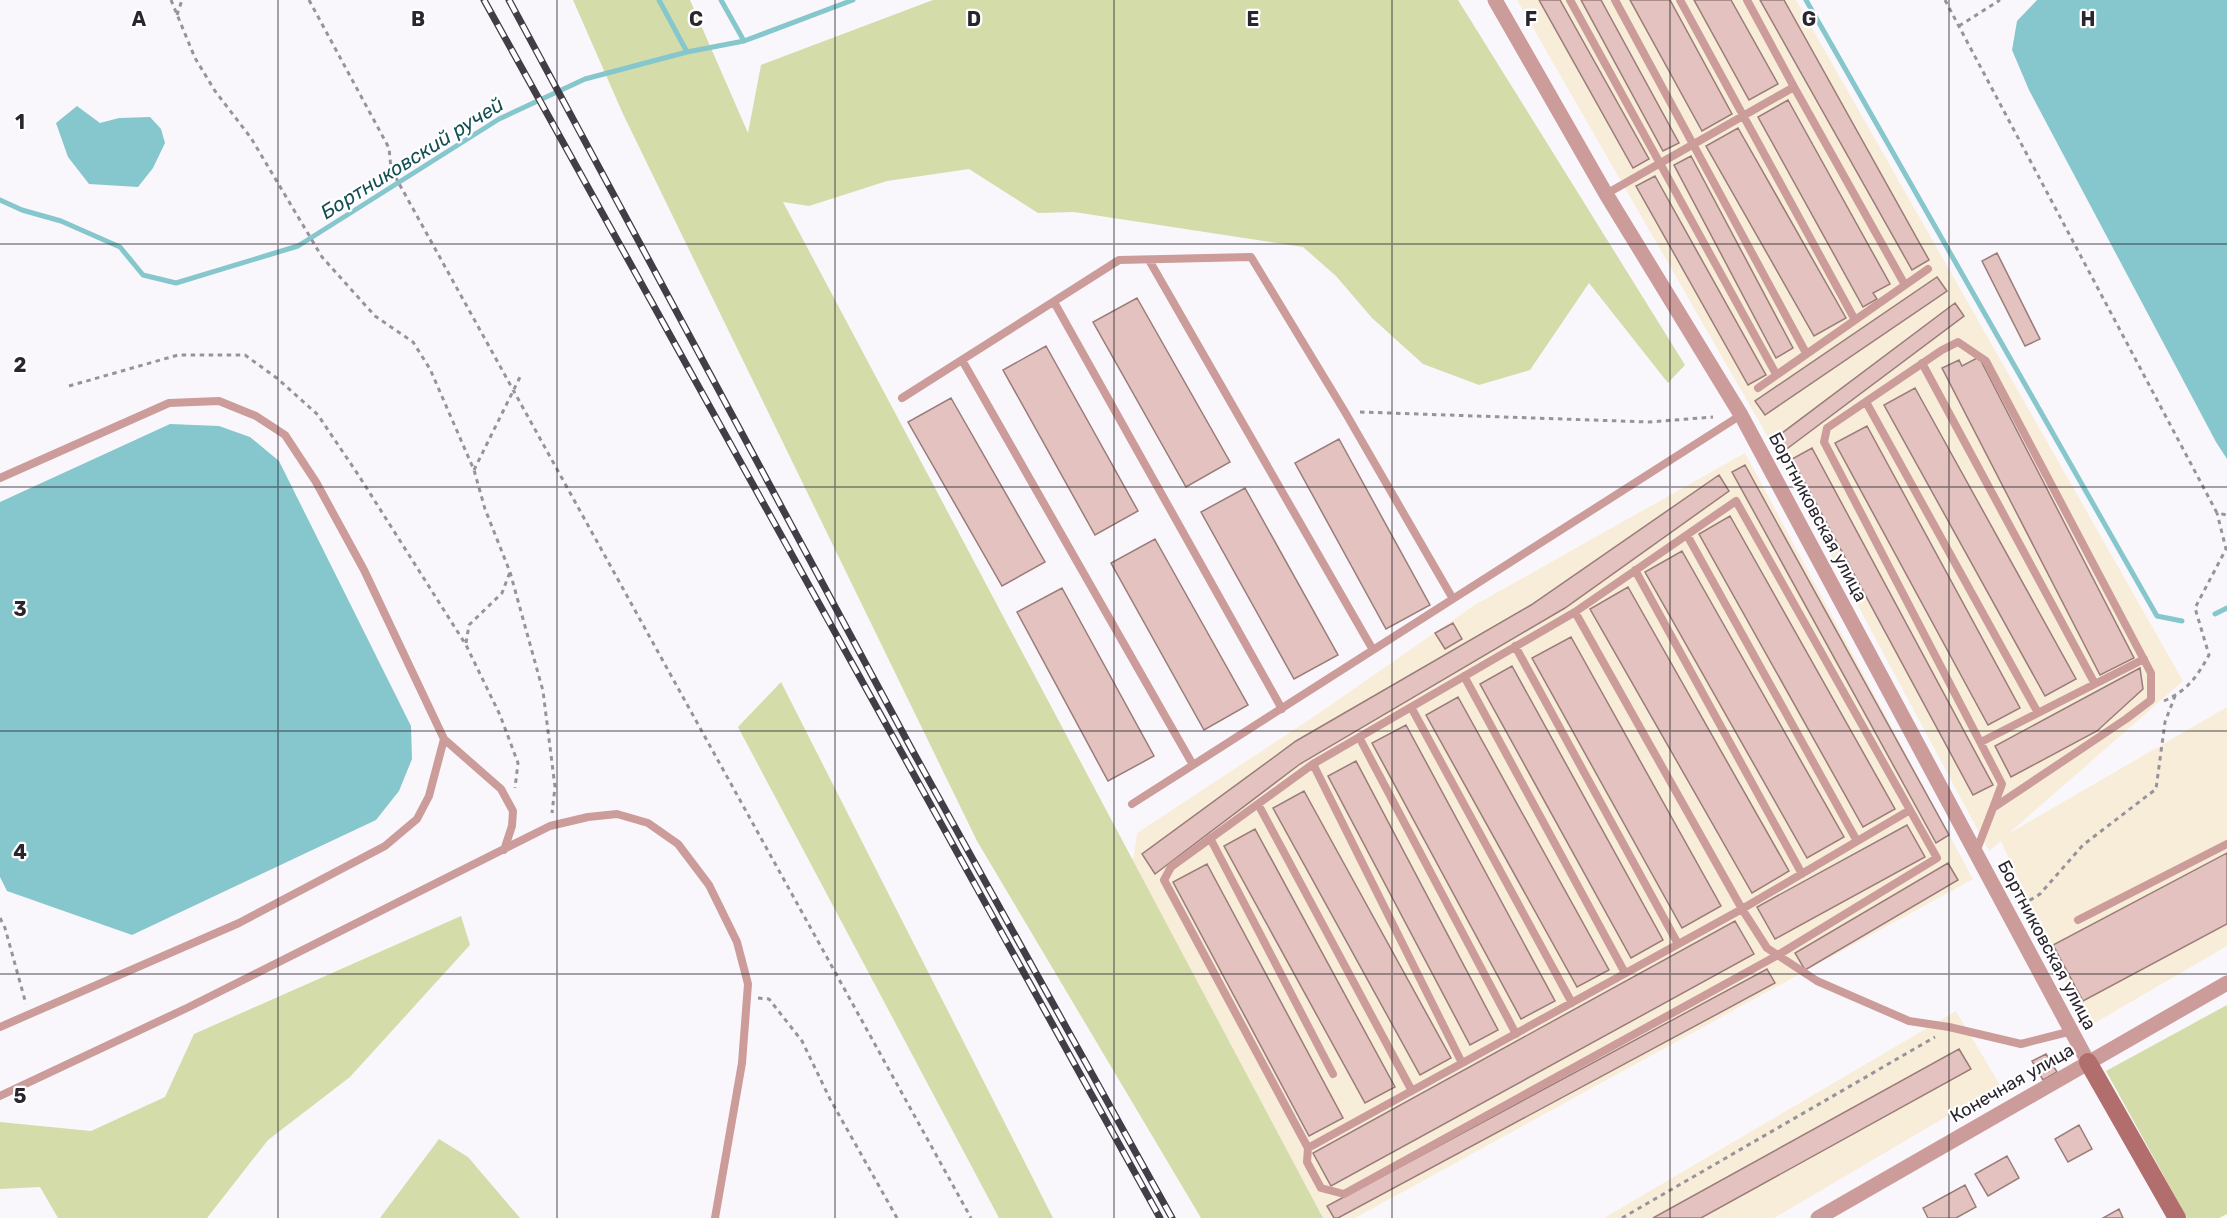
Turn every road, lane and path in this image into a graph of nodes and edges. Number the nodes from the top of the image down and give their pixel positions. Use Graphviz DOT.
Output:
graph roads {
  1 [pos="171,0"];
  2 [pos="182,0"];
  3 [pos="309,0"];
  4 [pos="1495,0"];
  5 [pos="1570,0"];
  6 [pos="1615,0"];
  7 [pos="1680,0"];
  8 [pos="1747,0"];
  9 [pos="1945,0"];
  10 [pos="2000,0"];
  11 [pos="177,15"];
  12 [pos="1959,26"];
  13 [pos="1794,87"];
  14 [pos="1744,116"];
  15 [pos="1694,144"];
  16 [pos="1659,164"];
  17 [pos="1606,194"];
  18 [pos="1149,260"];
  19 [pos="1928,269"];
  20 [pos="1905,285"];
  21 [pos="1054,302"];
  22 [pos="1855,320"];
  23 [pos="1806,353"];
  24 [pos="962,360"];
  25 [pos="1922,363"];
  26 [pos="1776,374"];
  27 [pos="521,375"];
  28 [pos="69,386"];
  29 [pos="1758,388"];
  30 [pos="514,390"];
  31 [pos="902,398"];
  32 [pos="1866,402"];
  33 [pos="1344,412"];
  34 [pos="1741,415"];
  35 [pos="474,470"];
  36 [pos="0,478"];
  37 [pos="2217,513"];
  38 [pos="2227,514"];
  39 [pos="1687,535"];
  40 [pos="1635,570"];
  41 [pos="510,572"];
  42 [pos="1453,599"];
  43 [pos="1575,612"];
  44 [pos="466,645"];
  45 [pos="1515,646"];
  46 [pos="1373,650"];
  47 [pos="2144,659"];
  48 [pos="1464,676"];
  49 [pos="2095,684"];
  50 [pos="2175,696"];
  51 [pos="2155,705"];
  52 [pos="1411,707"];
  53 [pos="1282,709"];
  54 [pos="2038,713"];
  55 [pos="1359,737"];
  56 [pos="444,739"];
  57 [pos="1981,742"];
  58 [pos="1313,764"];
  59 [pos="1193,765"];
  60 [pos="1132,804"];
  61 [pos="1258,804"];
  62 [pos="1993,808"];
  63 [pos="1910,810"];
  64 [pos="513,811"];
  65 [pos="550,826"];
  66 [pos="1210,838"];
  67 [pos="1857,841"];
  68 [pos="2227,844"];
  69 [pos="504,850"];
  70 [pos="1975,854"];
  71 [pos="1802,874"];
  72 [pos="1742,909"];
  73 [pos="2007,913"];
  74 [pos="0,918"];
  75 [pos="2078,920"];
  76 [pos="1678,944"];
  77 [pos="1778,955"];
  78 [pos="1625,973"];
  79 [pos="2227,983"];
  80 [pos="747,997"];
  81 [pos="1572,1003"];
  82 [pos="29,1014"];
  83 [pos="0,1027"];
  84 [pos="1949,1027"];
  85 [pos="2072,1031"];
  86 [pos="1515,1034"];
  87 [pos="2088,1062"];
  88 [pos="1462,1063"];
  89 [pos="1333,1074"];
  90 [pos="1412,1091"];
  91 [pos="0,1096"];
  92 [pos="1308,1148"];
  93 [pos="716,1217"];
  94 [pos="897,1218"];
  95 [pos="970,1218"];
  96 [pos="1622,1218"];
  97 [pos="1818,1218"];
  98 [pos="2177,1218"];
  1 -- 11 [label="path"];
  2 -- 11 [label="path"];
  3 -- 30 [label="path"];
  4 -- 17 [label="street, Бортниковская улица"];
  5 -- 16 [label="lane"];
  6 -- 15 [label="lane"];
  7 -- 14 [label="lane"];
  8 -- 13 [label="lane"];
  9 -- 12 [label="path"];
  10 -- 12 [label="path"];
  11 -- 35 [label="path"];
  12 -- 37 [label="path"];
  13 -- 14 [label="lane"];
  13 -- 20 [label="lane"];
  14 -- 15 [label="lane"];
  14 -- 22 [label="lane"];
  15 -- 16 [label="lane"];
  15 -- 23 [label="lane"];
  16 -- 17 [label="lane"];
  16 -- 26 [label="lane"];
  17 -- 34 [label="street, Бортниковская улица"];
  18 -- 21 [label="lane"];
  18 -- 33 [label="lane"];
  18 -- 46 [label="lane"];
  19 -- 20 [label="lane"];
  20 -- 22 [label="lane"];
  21 -- 24 [label="lane"];
  21 -- 53 [label="lane"];
  22 -- 23 [label="lane"];
  23 -- 26 [label="lane"];
  24 -- 31 [label="lane"];
  24 -- 59 [label="lane"];
  25 -- 32 [label="lane"];
  25 -- 47 [label="lane"];
  25 -- 49 [label="lane"];
  26 -- 29 [label="lane"];
  27 -- 30 [label="path"];
  28 -- 44 [label="path"];
  30 -- 35 [label="path"];
  30 -- 95 [label="path"];
  32 -- 54 [label="lane"];
  32 -- 57 [label="lane"];
  33 -- 34 [label="path"];
  33 -- 42 [label="lane"];
  34 -- 42 [label="lane"];
  34 -- 70 [label="street, Бортниковская улица"];
  35 -- 41 [label="path"];
  36 -- 56 [label="lane"];
  37 -- 38 [label="path"];
  37 -- 50 [label="path"];
  39 -- 40 [label="lane"];
  39 -- 63 [label="lane"];
  39 -- 67 [label="lane"];
  40 -- 43 [label="lane"];
  40 -- 71 [label="lane"];
  41 -- 44 [label="path"];
  41 -- 65 [label="path"];
  42 -- 46 [label="lane"];
  43 -- 45 [label="lane"];
  43 -- 72 [label="lane"];
  44 -- 64 [label="path"];
  45 -- 48 [label="lane"];
  45 -- 76 [label="lane"];
  46 -- 53 [label="lane"];
  47 -- 49 [label="lane"];
  47 -- 62 [label="lane"];
  48 -- 52 [label="lane"];
  48 -- 78 [label="lane"];
  49 -- 54 [label="lane"];
  50 -- 51 [label="path"];
  50 -- 73 [label="path"];
  52 -- 55 [label="lane"];
  52 -- 81 [label="lane"];
  53 -- 59 [label="lane"];
  54 -- 57 [label="lane"];
  55 -- 58 [label="lane"];
  55 -- 86 [label="lane"];
  56 -- 64 [label="lane"];
  56 -- 82 [label="lane"];
  57 -- 62 [label="lane"];
  58 -- 61 [label="lane"];
  58 -- 88 [label="lane"];
  59 -- 60 [label="lane"];
  61 -- 66 [label="lane"];
  61 -- 90 [label="lane"];
  62 -- 70 [label="lane"];
  63 -- 67 [label="lane"];
  63 -- 77 [label="lane"];
  64 -- 69 [label="lane"];
  65 -- 69 [label="lane"];
  65 -- 80 [label="lane"];
  66 -- 89 [label="lane"];
  66 -- 92 [label="lane"];
  67 -- 71 [label="lane"];
  68 -- 75 [label="lane"];
  69 -- 91 [label="lane"];
  70 -- 73 [label="street, Бортниковская улица"];
  71 -- 72 [label="lane"];
  72 -- 76 [label="lane"];
  72 -- 77 [label="lane"];
  73 -- 85 [label="street, Бортниковская улица"];
  74 -- 82 [label="path"];
  76 -- 78 [label="lane"];
  77 -- 84 [label="lane"];
  77 -- 92 [label="lane"];
  78 -- 81 [label="lane"];
  79 -- 87 [label="street, Конечная улица"];
  80 -- 93 [label="lane"];
  80 -- 94 [label="path"];
  81 -- 86 [label="lane"];
  82 -- 83 [label="lane"];
  84 -- 85 [label="lane"];
  84 -- 96 [label="path"];
  85 -- 87 [label="street, Бортниковская улица"];
  86 -- 88 [label="lane"];
  87 -- 97 [label="street, Конечная улица"];
  87 -- 98 [label="street"];
  88 -- 90 [label="lane"];
  90 -- 92 [label="lane"];
}
